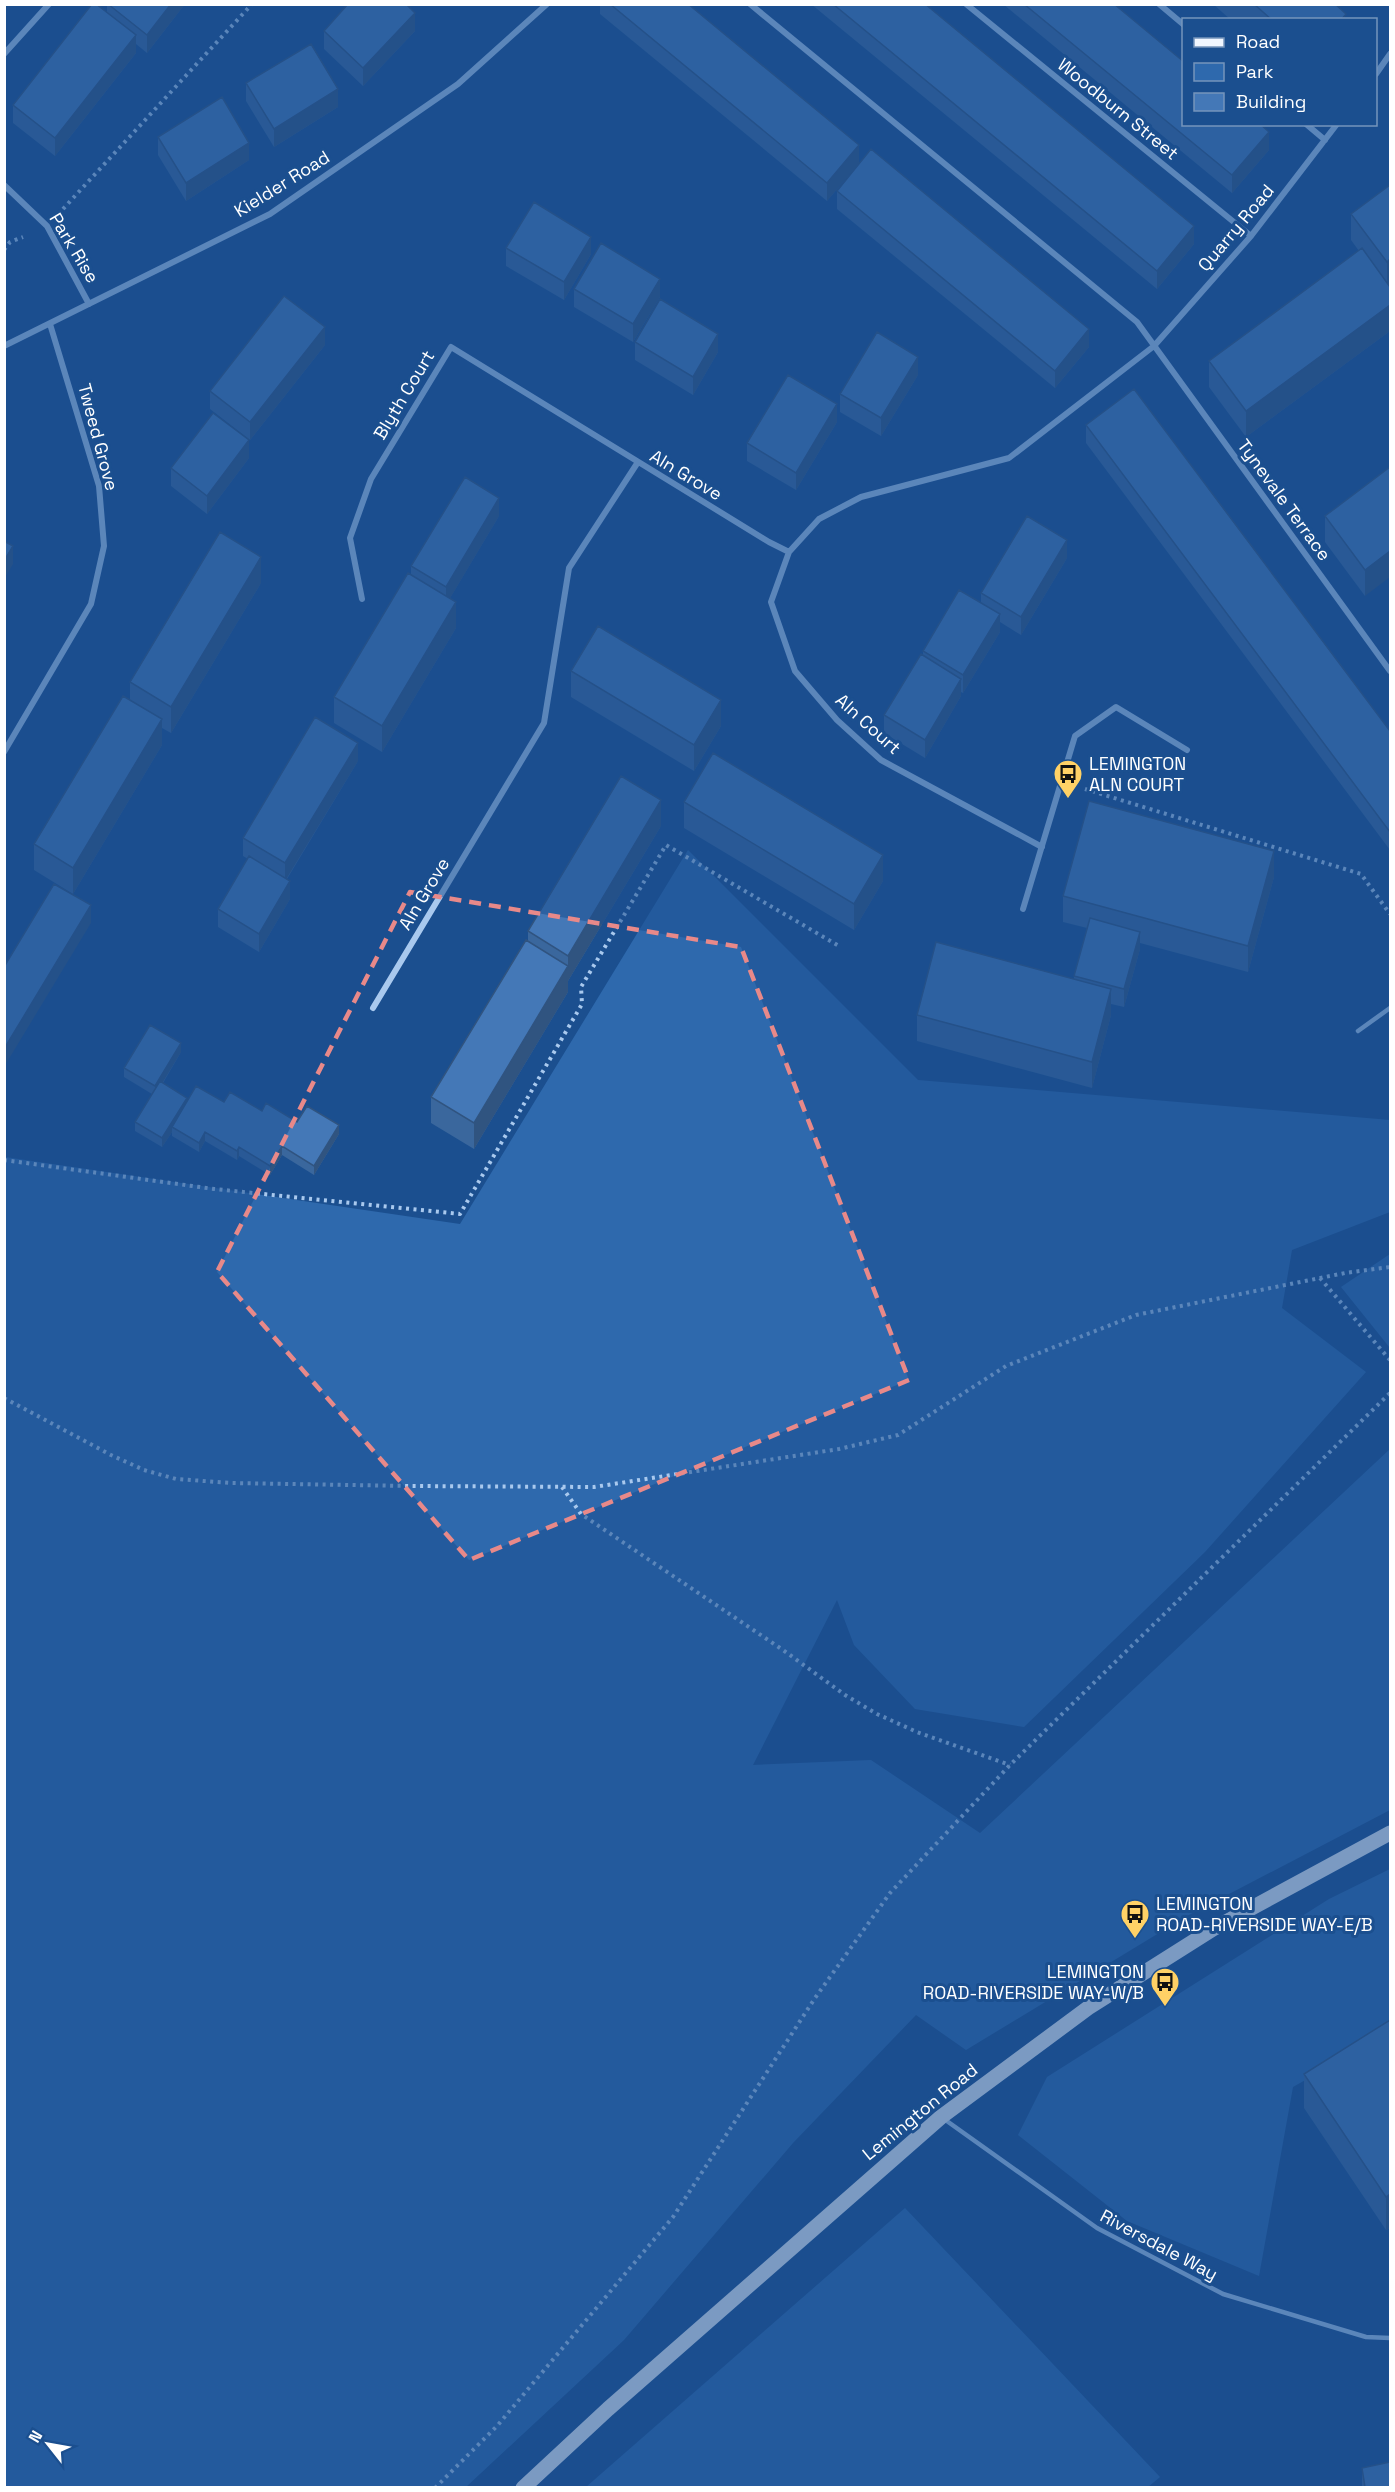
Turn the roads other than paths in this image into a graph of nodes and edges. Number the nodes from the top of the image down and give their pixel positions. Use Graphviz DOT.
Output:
graph roads {
  1 [pos="49,4"];
  2 [pos="547,4"];
  3 [pos="750,4"];
  4 [pos="966,4"];
  5 [pos="1159,4"];
  6 [pos="1182,23"];
  7 [pos="4,54"];
  8 [pos="1390,54"];
  9 [pos="1377,73"];
  10 [pos="1308,126"];
  11 [pos="1336,126"];
  12 [pos="1325,140"];
  13 [pos="4,185"];
  14 [pos="1251,237"];
  15 [pos="89,304"];
  16 [pos="50,324"];
  17 [pos="4,346"];
  18 [pos="1154,346"];
  19 [pos="638,462"];
  20 [pos="789,552"];
  21 [pos="362,599"];
  22 [pos="1390,671"];
  23 [pos="1187,750"];
  24 [pos="4,752"];
  25 [pos="1042,847"];
  26 [pos="1023,909"];
  27 [pos="373,1008"];
  28 [pos="1390,1008"];
  29 [pos="1358,1031"];
  30 [pos="1390,1833"];
  31 [pos="940,2117"];
  32 [pos="1390,2338"];
  33 [pos="523,2487"];
  1 -- 7 [label="street"];
  2 -- 15 [label="street, Kielder Road"];
  3 -- 18 [label="street, Tynevale Terrace"];
  4 -- 14 [label="street, Woodburn Street"];
  5 -- 6 [label="street"];
  8 -- 9 [label="street"];
  10 -- 12 [label="street"];
  11 -- 12 [label="street, Quarry Road"];
  12 -- 14 [label="street, Quarry Road"];
  13 -- 15 [label="street, Park Rise"];
  14 -- 18 [label="street, Quarry Road"];
  15 -- 16 [label="street, Kielder Road"];
  16 -- 17 [label="street, Kielder Road"];
  16 -- 24 [label="street, Tweed Grove"];
  18 -- 20 [label="street"];
  18 -- 22 [label="street, Tynevale Terrace"];
  19 -- 20 [label="street, Aln Grove"];
  19 -- 21 [label="street, Blyth Court"];
  19 -- 27 [label="street, Aln Grove"];
  20 -- 25 [label="street, Aln Court"];
  23 -- 25 [label="street"];
  25 -- 26 [label="street"];
  28 -- 29 [label="lane"];
  30 -- 31 [label="main road, Lemington Road"];
  31 -- 32 [label="lane, Riversdale Way"];
  31 -- 33 [label="main road, Lemington Road"];
}
